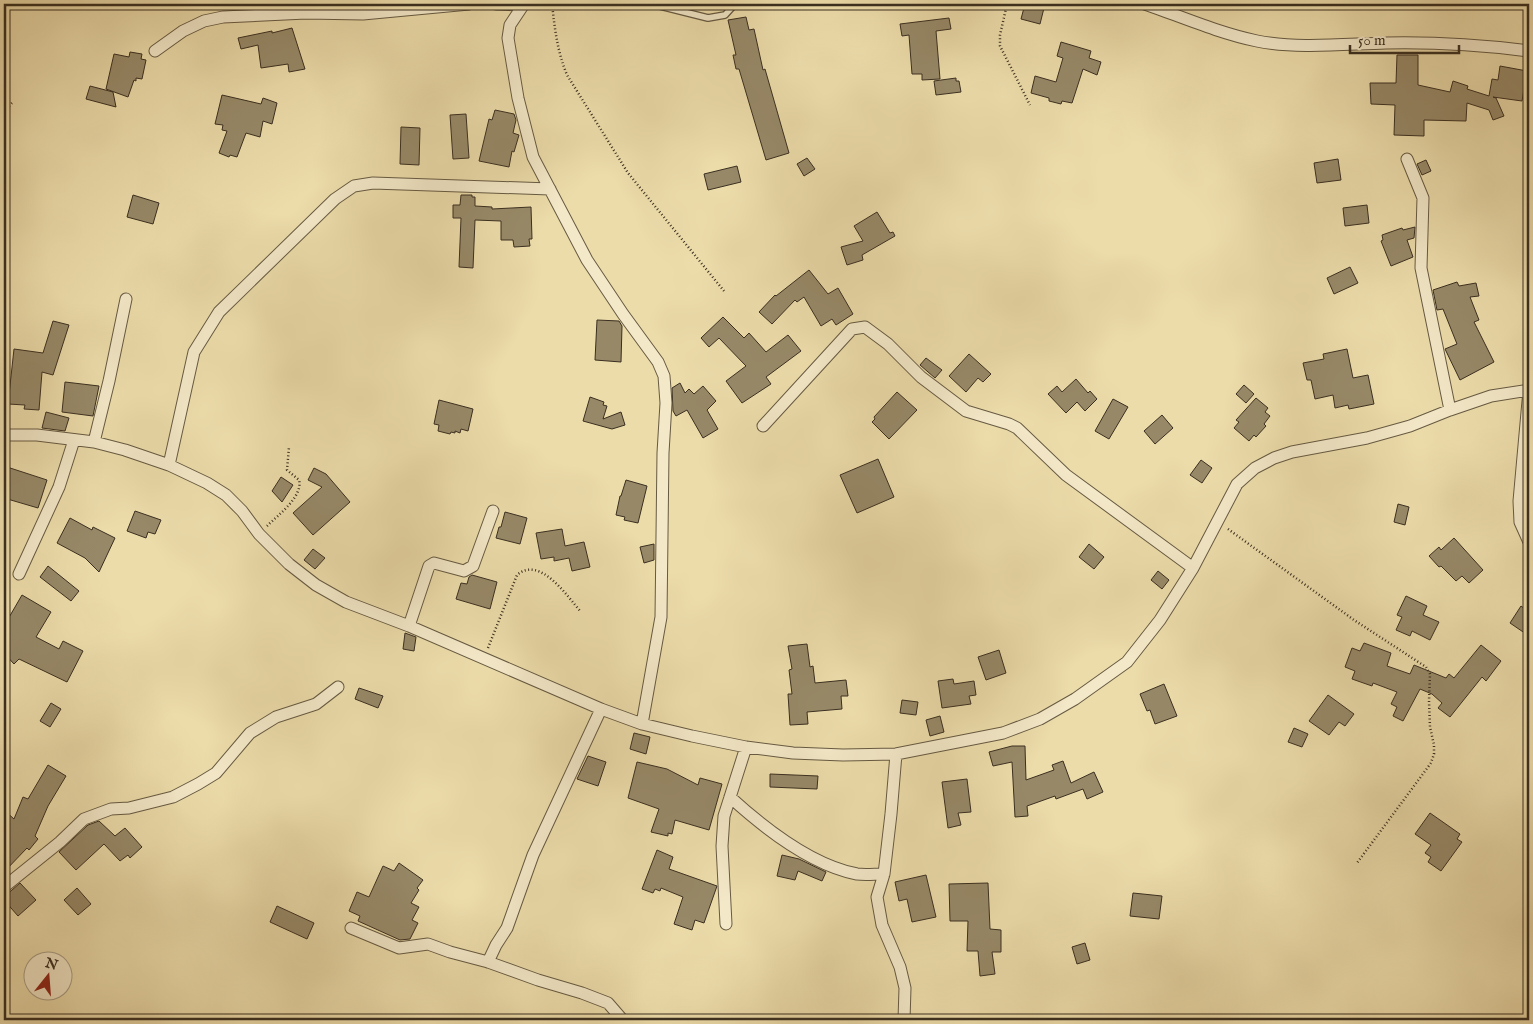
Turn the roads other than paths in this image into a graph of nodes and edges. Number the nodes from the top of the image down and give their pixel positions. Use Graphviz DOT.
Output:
graph roads {
  1 [pos="343,4"];
  2 [pos="469,4"];
  3 [pos="496,4"];
  4 [pos="523,4"];
  5 [pos="652,4"];
  6 [pos="735,4"];
  7 [pos="1145,4"];
  8 [pos="363,14"];
  9 [pos="155,51"];
  10 [pos="1529,51"];
  11 [pos="1407,159"];
  12 [pos="550,189"];
  13 [pos="126,299"];
  14 [pos="1529,390"];
  15 [pos="1450,410"];
  16 [pos="763,426"];
  17 [pos="4,435"];
  18 [pos="74,440"];
  19 [pos="94,442"];
  20 [pos="170,464"];
  21 [pos="493,511"];
  22 [pos="1529,542"];
  23 [pos="1194,568"];
  24 [pos="19,574"];
  25 [pos="409,626"];
  26 [pos="338,687"];
  27 [pos="601,709"];
  28 [pos="642,724"];
  29 [pos="746,747"];
  30 [pos="896,754"];
  31 [pos="730,797"];
  32 [pos="884,874"];
  33 [pos="4,887"];
  34 [pos="726,924"];
  35 [pos="351,928"];
  36 [pos="488,962"];
  37 [pos="621,1018"];
  38 [pos="904,1020"];
  1 -- 8 [label="street"];
  2 -- 8 [label="street"];
  3 -- 4 [label="street"];
  4 -- 12 [label="street"];
  5 -- 6 [label="lane"];
  7 -- 10 [label="street"];
  8 -- 9 [label="street"];
  11 -- 15 [label="street"];
  12 -- 20 [label="street"];
  12 -- 28 [label="street"];
  13 -- 19 [label="street"];
  14 -- 15 [label="street"];
  14 -- 22 [label="street"];
  15 -- 23 [label="street"];
  16 -- 23 [label="street"];
  17 -- 18 [label="street"];
  18 -- 19 [label="street"];
  18 -- 24 [label="street"];
  19 -- 20 [label="street"];
  20 -- 25 [label="street"];
  21 -- 25 [label="street"];
  23 -- 30 [label="street"];
  25 -- 27 [label="street"];
  26 -- 33 [label="street"];
  27 -- 28 [label="street"];
  27 -- 36 [label="street"];
  28 -- 29 [label="street"];
  29 -- 30 [label="street"];
  29 -- 31 [label="street"];
  30 -- 32 [label="street"];
  31 -- 32 [label="street"];
  31 -- 34 [label="street"];
  32 -- 38 [label="street"];
  35 -- 36 [label="street"];
  36 -- 37 [label="street"];
}
